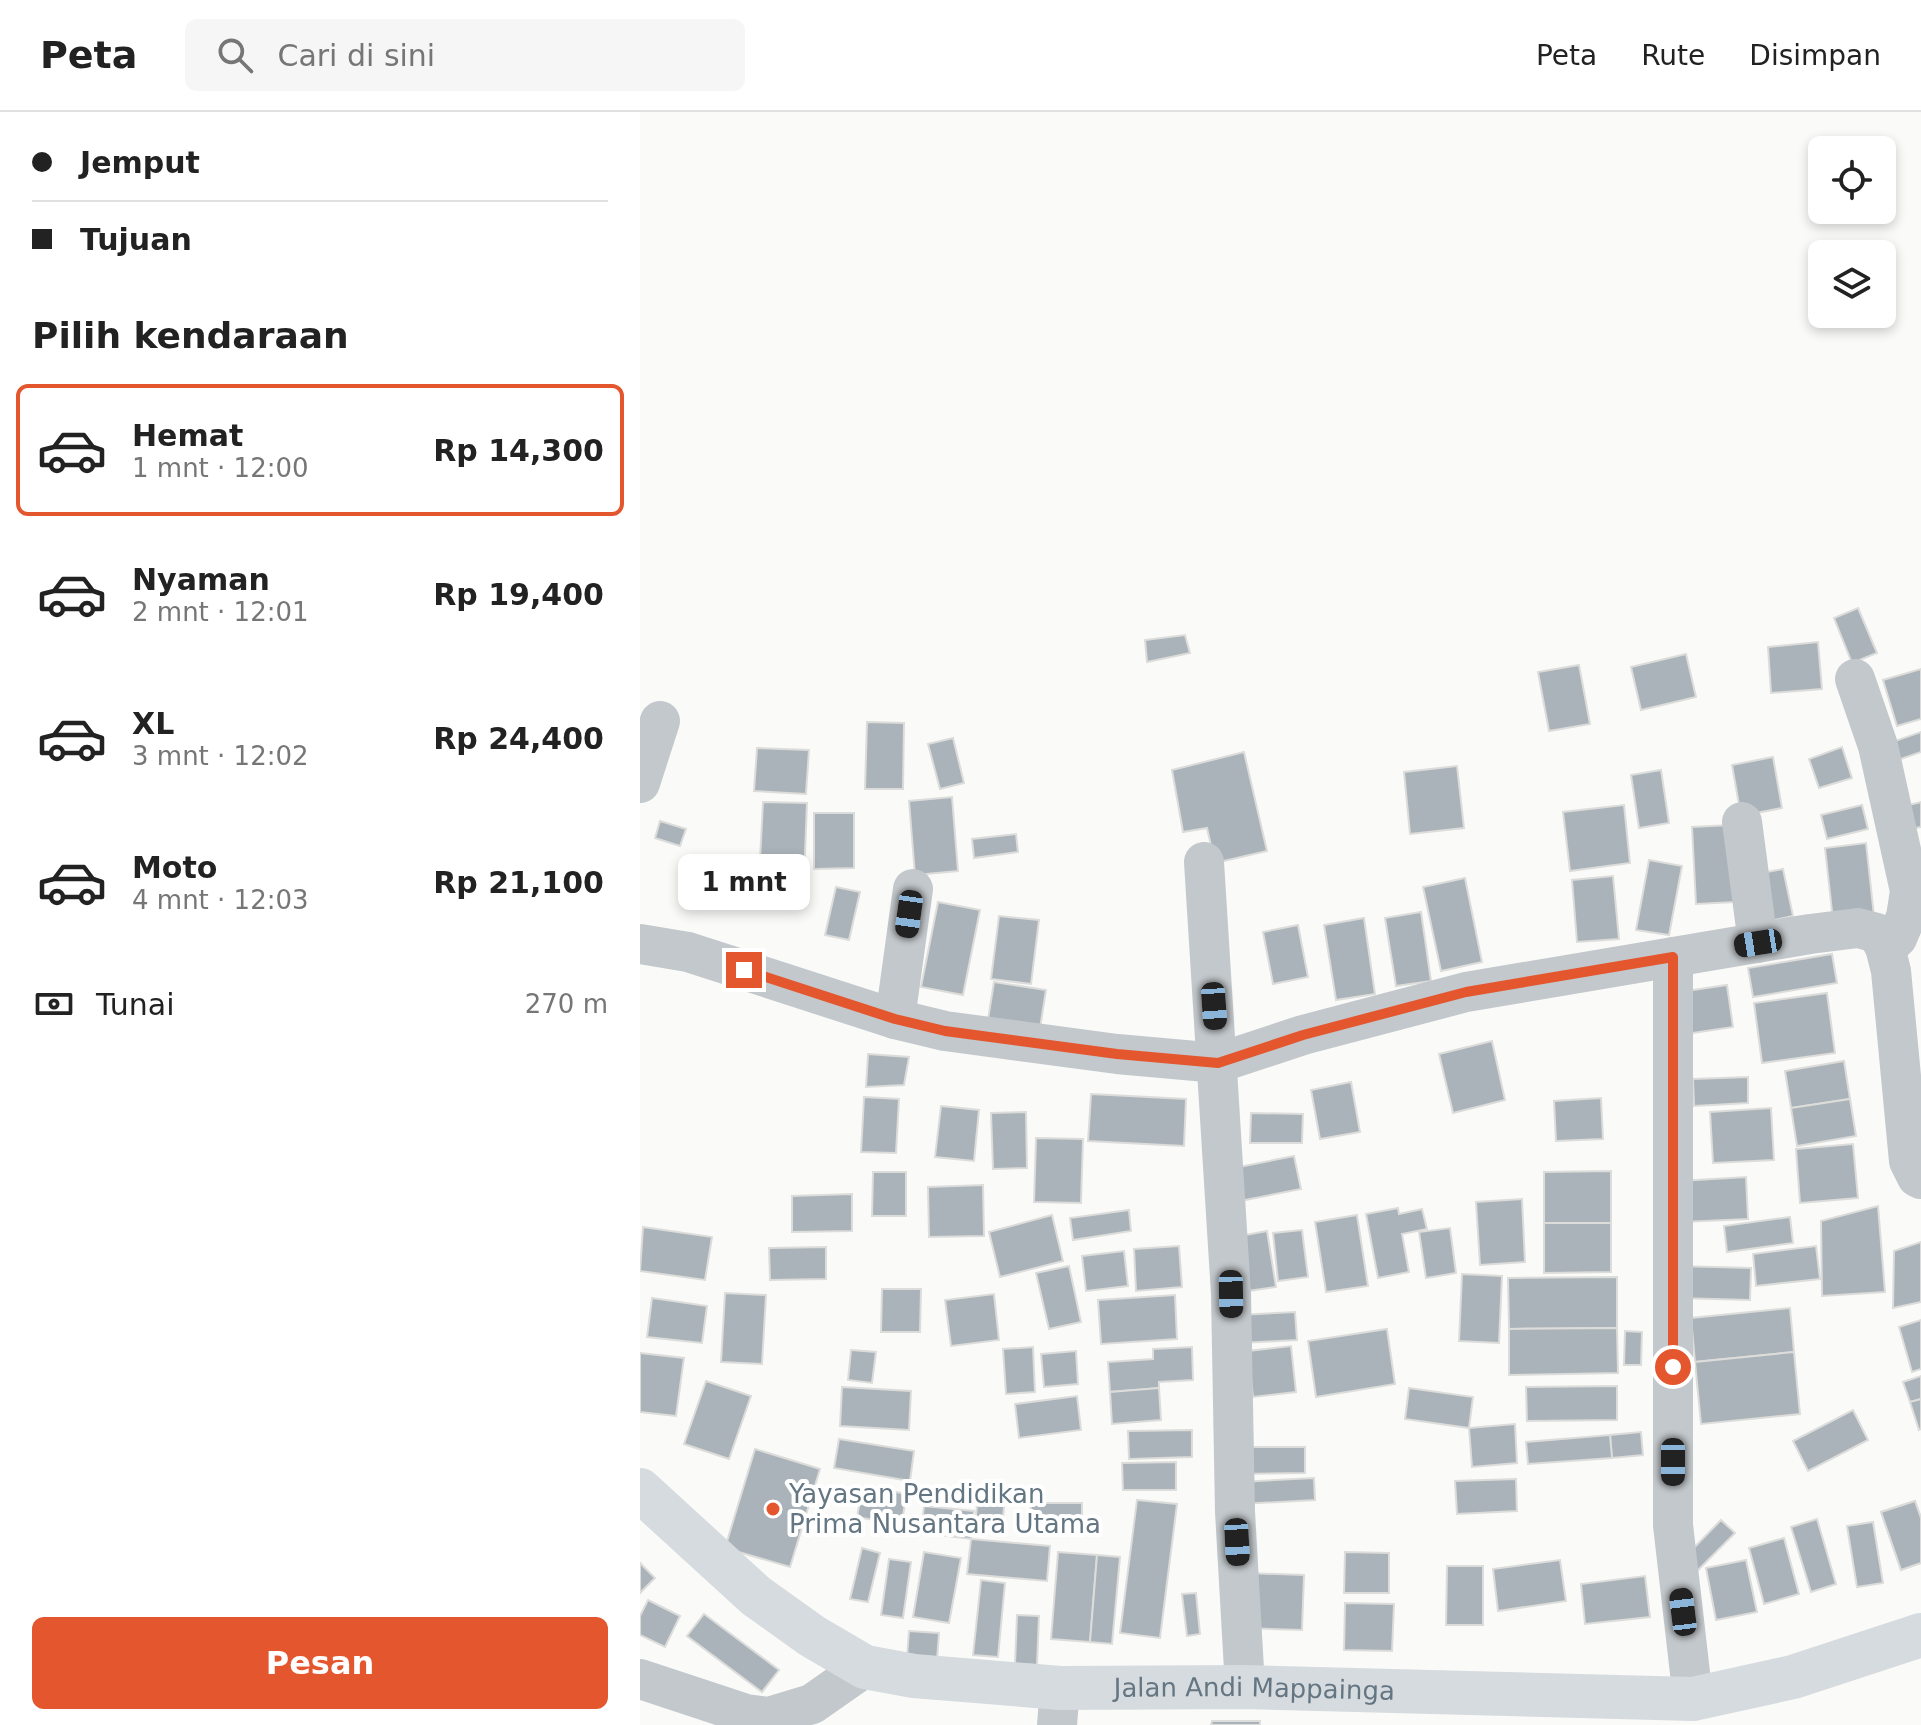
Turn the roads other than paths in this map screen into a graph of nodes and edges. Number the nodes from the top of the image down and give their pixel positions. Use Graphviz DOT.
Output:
graph roads {
  1 [pos="1855,679"];
  2 [pos="660,721"];
  3 [pos="640,783"];
  4 [pos="1742,822"];
  5 [pos="1204,862"];
  6 [pos="913,889"];
  7 [pos="1758,943"];
  8 [pos="640,944"];
  9 [pos="1885,947"];
  10 [pos="1673,957"];
  11 [pos="895,1019"];
  12 [pos="1218,1063"];
  13 [pos="1921,1179"];
  14 [pos="640,1490"];
  15 [pos="1921,1635"];
  16 [pos="865,1667"];
  17 [pos="640,1679"];
  18 [pos="1245,1687"];
  19 [pos="1693,1699"];
  20 [pos="1059,1706"];
  1 -- 9 [label="street"];
  2 -- 3 [label="street"];
  4 -- 7 [label="street"];
  5 -- 12 [label="street"];
  6 -- 11 [label="street"];
  7 -- 9 [label="street"];
  7 -- 10 [label="street"];
  8 -- 11 [label="street"];
  9 -- 13 [label="street"];
  10 -- 12 [label="street"];
  10 -- 19 [label="street"];
  11 -- 12 [label="street"];
  12 -- 18 [label="street"];
  14 -- 16 [label="main road, Jalan Andi Mappainga"];
  15 -- 19 [label="main road, Jalan Andi Mappainga"];
  16 -- 17 [label="street"];
  16 -- 20 [label="main road, Jalan Andi Mappainga"];
  18 -- 19 [label="main road, Jalan Andi Mappainga"];
  18 -- 20 [label="main road, Jalan Andi Mappainga"];
}
